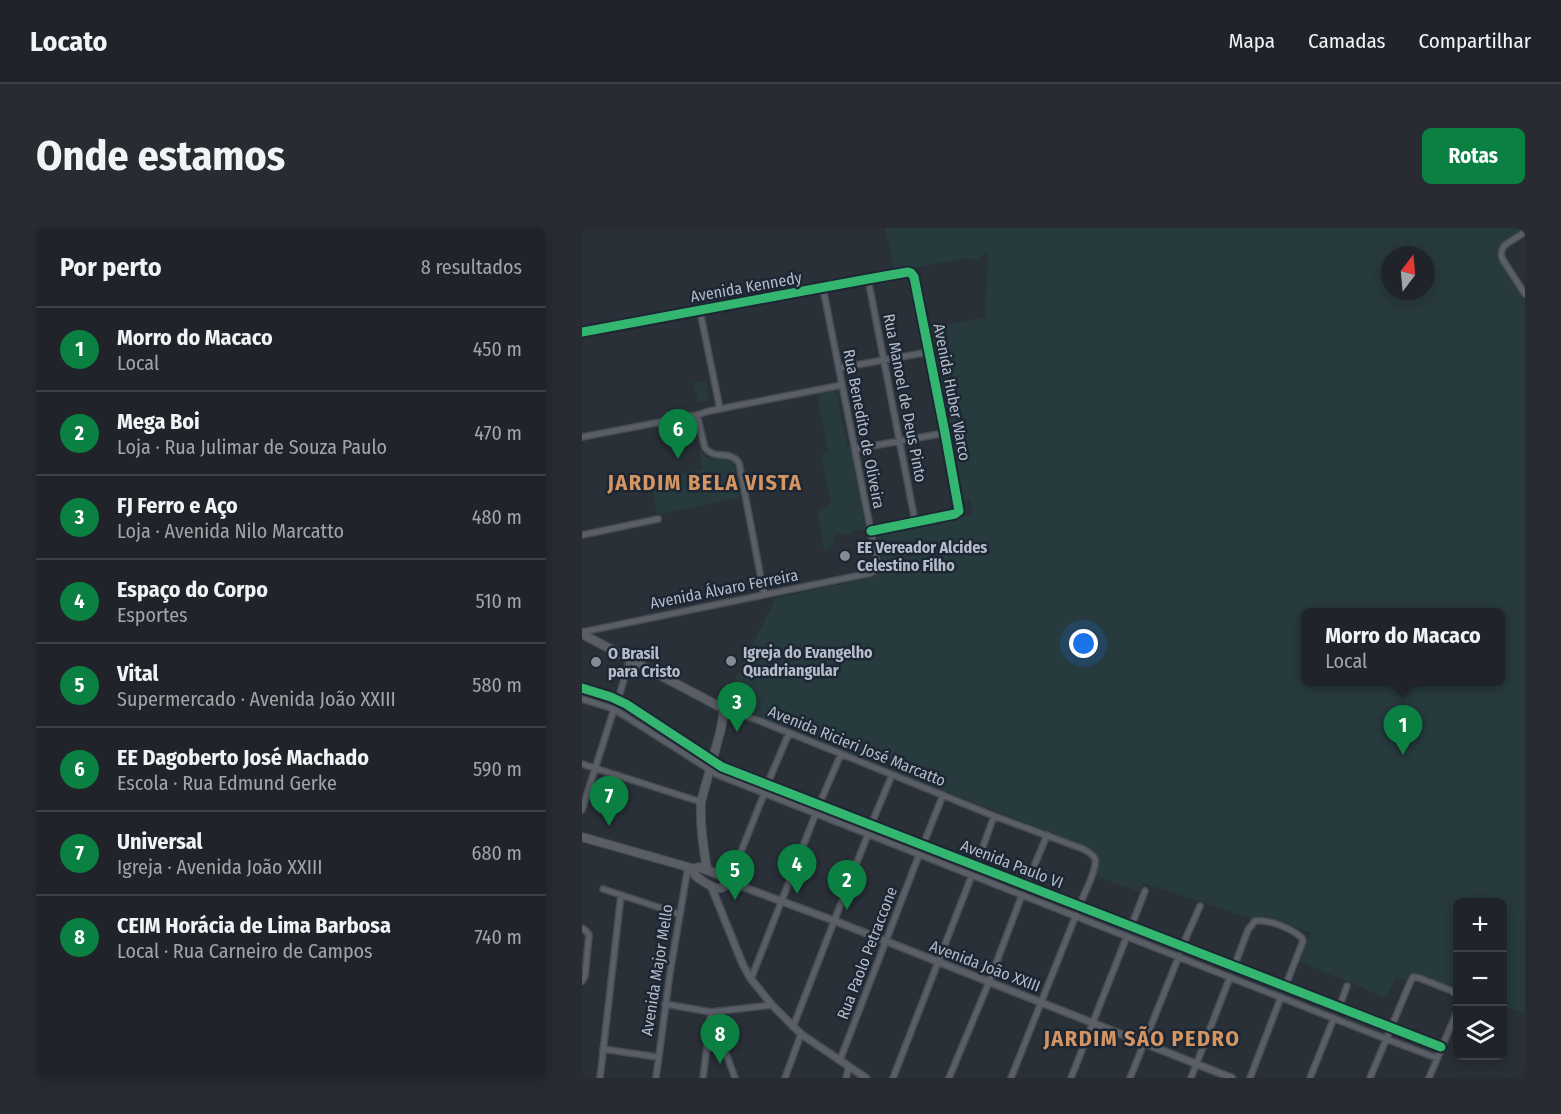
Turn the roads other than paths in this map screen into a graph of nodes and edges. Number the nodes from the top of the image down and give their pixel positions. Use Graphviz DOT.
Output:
graph roads {
  1 [pos="1525,232"];
  2 [pos="914,277"];
  3 [pos="868,279"];
  4 [pos="823,288"];
  5 [pos="1525,294"];
  6 [pos="700,311"];
  7 [pos="582,332"];
  8 [pos="929,352"];
  9 [pos="884,360"];
  10 [pos="838,368"];
  11 [pos="842,385"];
  12 [pos="720,409"];
  13 [pos="697,415"];
  14 [pos="945,433"];
  15 [pos="582,437"];
  16 [pos="899,441"];
  17 [pos="855,449"];
  18 [pos="658,519"];
  19 [pos="915,521"];
  20 [pos="871,531"];
  21 [pos="582,535"];
  22 [pos="871,573"];
  23 [pos="764,594"];
  24 [pos="582,633"];
  25 [pos="630,659"];
  26 [pos="582,688"];
  27 [pos="582,699"];
  28 [pos="618,699"];
  29 [pos="614,709"];
  30 [pos="724,709"];
  31 [pos="789,733"];
  32 [pos="842,754"];
  33 [pos="712,760"];
  34 [pos="582,764"];
  35 [pos="596,768"];
  36 [pos="710,770"];
  37 [pos="892,775"];
  38 [pos="767,785"];
  39 [pos="764,794"];
  40 [pos="943,795"];
  41 [pos="701,802"];
  42 [pos="819,805"];
  43 [pos="582,810"];
  44 [pos="816,813"];
  45 [pos="994,816"];
  46 [pos="871,825"];
  47 [pos="868,834"];
  48 [pos="1047,835"];
  49 [pos="582,837"];
  50 [pos="923,845"];
  51 [pos="919,855"];
  52 [pos="976,866"];
  53 [pos="697,870"];
  54 [pos="972,875"];
  55 [pos="685,880"];
  56 [pos="727,883"];
  57 [pos="711,885"];
  58 [pos="1026,886"];
  59 [pos="603,889"];
  60 [pos="1145,891"];
  61 [pos="621,895"];
  62 [pos="1022,895"];
  63 [pos="782,902"];
  64 [pos="719,905"];
  65 [pos="1079,906"];
  66 [pos="1200,906"];
  67 [pos="679,914"];
  68 [pos="1076,915"];
  69 [pos="835,921"];
  70 [pos="1131,927"];
  71 [pos="582,928"];
  72 [pos="1127,936"];
  73 [pos="885,941"];
  74 [pos="1182,947"];
  75 [pos="1179,956"];
  76 [pos="937,962"];
  77 [pos="1234,967"];
  78 [pos="1230,977"];
  79 [pos="751,979"];
  80 [pos="582,981"];
  81 [pos="989,982"];
  82 [pos="1347,986"];
  83 [pos="1285,987"];
  84 [pos="1453,992"];
  85 [pos="1281,997"];
  86 [pos="1041,1002"];
  87 [pos="665,1004"];
  88 [pos="772,1005"];
  89 [pos="1339,1008"];
  90 [pos="711,1012"];
  91 [pos="1334,1018"];
  92 [pos="1453,1020"];
  93 [pos="1092,1023"];
  94 [pos="793,1027"];
  95 [pos="1390,1028"];
  96 [pos="801,1034"];
  97 [pos="1386,1039"];
  98 [pos="1145,1043"];
  99 [pos="1441,1047"];
  100 [pos="603,1049"];
  101 [pos="657,1057"];
  102 [pos="1437,1058"];
  103 [pos="840,1060"];
  104 [pos="1197,1064"];
  105 [pos="849,1066"];
  106 [pos="600,1078"];
  107 [pos="656,1078"];
  108 [pos="703,1078"];
  109 [pos="735,1078"];
  110 [pos="785,1078"];
  111 [pos="846,1078"];
  112 [pos="866,1078"];
  113 [pos="893,1078"];
  114 [pos="949,1078"];
  115 [pos="1011,1078"];
  116 [pos="1071,1078"];
  117 [pos="1131,1078"];
  118 [pos="1191,1078"];
  119 [pos="1232,1078"];
  120 [pos="1250,1078"];
  121 [pos="1310,1078"];
  122 [pos="1370,1078"];
  123 [pos="1429,1078"];
  1 -- 5 [label="street"];
  2 -- 3 [label="street, Avenida Kennedy"];
  2 -- 8 [label="street, Avenida Huber Warco"];
  3 -- 4 [label="street, Avenida Kennedy"];
  3 -- 9 [label="street, Rua Manoel de Deus Pinto"];
  4 -- 6 [label="street, Avenida Kennedy"];
  4 -- 10 [label="street, Rua Benedito de Oliveira"];
  6 -- 7 [label="street, Avenida Kennedy"];
  6 -- 12 [label="street"];
  8 -- 9 [label="street"];
  8 -- 14 [label="street, Avenida Huber Warco"];
  9 -- 10 [label="street"];
  9 -- 16 [label="street, Rua Manoel de Deus Pinto"];
  10 -- 11 [label="street, Rua Benedito de Oliveira"];
  11 -- 12 [label="street"];
  11 -- 17 [label="street, Rua Benedito de Oliveira"];
  12 -- 13 [label="street"];
  13 -- 15 [label="street"];
  13 -- 23 [label="street"];
  14 -- 16 [label="street"];
  14 -- 19 [label="street, Avenida Huber Warco"];
  16 -- 17 [label="street"];
  16 -- 19 [label="street, Rua Manoel de Deus Pinto"];
  17 -- 20 [label="street, Rua Benedito de Oliveira"];
  18 -- 21 [label="street"];
  19 -- 20 [label="street"];
  20 -- 22 [label="street, Rua Benedito de Oliveira"];
  22 -- 23 [label="street, Avenida Álvaro Ferreira"];
  23 -- 24 [label="street, Avenida Álvaro Ferreira"];
  24 -- 25 [label="main road, Avenida Ricieri José Marcatto"];
  25 -- 28 [label="street"];
  25 -- 30 [label="main road, Avenida Ricieri José Marcatto"];
  26 -- 28 [label="street, Avenida Paulo VI"];
  27 -- 29 [label="street, Avenida Paulo VI"];
  28 -- 33 [label="street, Avenida Paulo VI"];
  29 -- 35 [label="street"];
  29 -- 36 [label="street, Avenida Paulo VI"];
  30 -- 31 [label="street, Avenida Ricieri José Marcatto"];
  30 -- 33 [label="main road"];
  31 -- 32 [label="street, Avenida Ricieri José Marcatto"];
  31 -- 38 [label="street"];
  32 -- 37 [label="street, Avenida Ricieri José Marcatto"];
  32 -- 42 [label="street"];
  33 -- 36 [label="main road"];
  33 -- 38 [label="street, Avenida Paulo VI"];
  34 -- 35 [label="street"];
  35 -- 41 [label="street"];
  35 -- 43 [label="street"];
  36 -- 39 [label="street, Avenida Paulo VI"];
  36 -- 41 [label="main road"];
  37 -- 40 [label="street, Avenida Ricieri José Marcatto"];
  37 -- 46 [label="street"];
  38 -- 42 [label="street, Avenida Paulo VI"];
  39 -- 44 [label="street, Avenida Paulo VI"];
  39 -- 56 [label="street"];
  40 -- 45 [label="street, Avenida Ricieri José Marcatto"];
  40 -- 50 [label="street"];
  41 -- 53 [label="main road"];
  42 -- 46 [label="street, Avenida Paulo VI"];
  44 -- 47 [label="street, Avenida Paulo VI"];
  44 -- 63 [label="street"];
  45 -- 48 [label="street, Avenida Ricieri José Marcatto"];
  45 -- 52 [label="street"];
  46 -- 50 [label="street, Avenida Paulo VI"];
  47 -- 51 [label="street, Avenida Paulo VI"];
  47 -- 69 [label="street"];
  48 -- 58 [label="street"];
  48 -- 65 [label="street, Avenida Ricieri José Marcatto"];
  49 -- 53 [label="main road, Avenida João XXIII"];
  50 -- 52 [label="street, Avenida Paulo VI"];
  51 -- 54 [label="street, Avenida Paulo VI"];
  51 -- 73 [label="street, Rua Paolo Petraccone"];
  52 -- 58 [label="street, Avenida Paulo VI"];
  53 -- 55 [label="main road"];
  53 -- 56 [label="main road, Avenida João XXIII"];
  53 -- 57 [label="main road, Avenida João XXIII"];
  54 -- 62 [label="street, Avenida Paulo VI"];
  54 -- 76 [label="street"];
  55 -- 67 [label="street, Avenida Major Mello"];
  56 -- 57 [label="main road, Avenida João XXIII"];
  56 -- 63 [label="street, Avenida João XXIII"];
  56 -- 64 [label="street"];
  57 -- 64 [label="street"];
  58 -- 65 [label="street, Avenida Paulo VI"];
  59 -- 61 [label="street"];
  60 -- 70 [label="street"];
  61 -- 67 [label="street"];
  61 -- 100 [label="street"];
  62 -- 68 [label="street, Avenida Paulo VI"];
  62 -- 81 [label="street"];
  63 -- 69 [label="street, Avenida João XXIII"];
  63 -- 79 [label="street"];
  64 -- 79 [label="street"];
  65 -- 70 [label="street, Avenida Paulo VI"];
  66 -- 74 [label="street"];
  67 -- 87 [label="street, Avenida Major Mello"];
  68 -- 72 [label="street, Avenida Paulo VI"];
  68 -- 86 [label="street"];
  69 -- 73 [label="street, Avenida João XXIII"];
  69 -- 94 [label="street"];
  70 -- 74 [label="street, Avenida Paulo VI"];
  71 -- 80 [label="street"];
  72 -- 75 [label="street, Avenida Paulo VI"];
  72 -- 93 [label="street"];
  73 -- 76 [label="street, Avenida João XXIII"];
  73 -- 103 [label="street, Rua Paolo Petraccone"];
  74 -- 77 [label="street, Avenida Paulo VI"];
  75 -- 78 [label="street, Avenida Paulo VI"];
  75 -- 98 [label="street"];
  76 -- 81 [label="street, Avenida João XXIII"];
  76 -- 113 [label="street"];
  77 -- 83 [label="street, Avenida Paulo VI"];
  77 -- 83 [label="street"];
  78 -- 85 [label="street, Avenida Paulo VI"];
  78 -- 104 [label="street"];
  79 -- 88 [label="street"];
  81 -- 86 [label="street, Avenida João XXIII"];
  81 -- 114 [label="street"];
  82 -- 89 [label="street"];
  83 -- 89 [label="street, Avenida Paulo VI"];
  84 -- 95 [label="street"];
  85 -- 91 [label="street, Avenida Paulo VI"];
  85 -- 120 [label="street"];
  86 -- 93 [label="street, Avenida João XXIII"];
  86 -- 115 [label="street"];
  87 -- 90 [label="street"];
  87 -- 101 [label="street, Avenida Major Mello"];
  88 -- 90 [label="street"];
  88 -- 94 [label="street"];
  89 -- 95 [label="street, Avenida Paulo VI"];
  90 -- 108 [label="street"];
  90 -- 109 [label="street"];
  91 -- 97 [label="street, Avenida Paulo VI"];
  91 -- 121 [label="street"];
  92 -- 99 [label="street"];
  93 -- 98 [label="street, Avenida João XXIII"];
  93 -- 116 [label="street"];
  94 -- 96 [label="street"];
  95 -- 97 [label="street"];
  95 -- 99 [label="street, Avenida Paulo VI"];
  96 -- 103 [label="street"];
  96 -- 110 [label="street"];
  97 -- 102 [label="street, Avenida Paulo VI"];
  97 -- 122 [label="street"];
  98 -- 104 [label="street, Avenida João XXIII"];
  98 -- 117 [label="street"];
  99 -- 102 [label="street"];
  100 -- 101 [label="street"];
  100 -- 106 [label="street"];
  101 -- 107 [label="street, Avenida Major Mello"];
  102 -- 123 [label="street"];
  103 -- 105 [label="street"];
  104 -- 118 [label="street"];
  104 -- 119 [label="street, Avenida João XXIII"];
  105 -- 111 [label="street"];
  105 -- 112 [label="street"];
}
